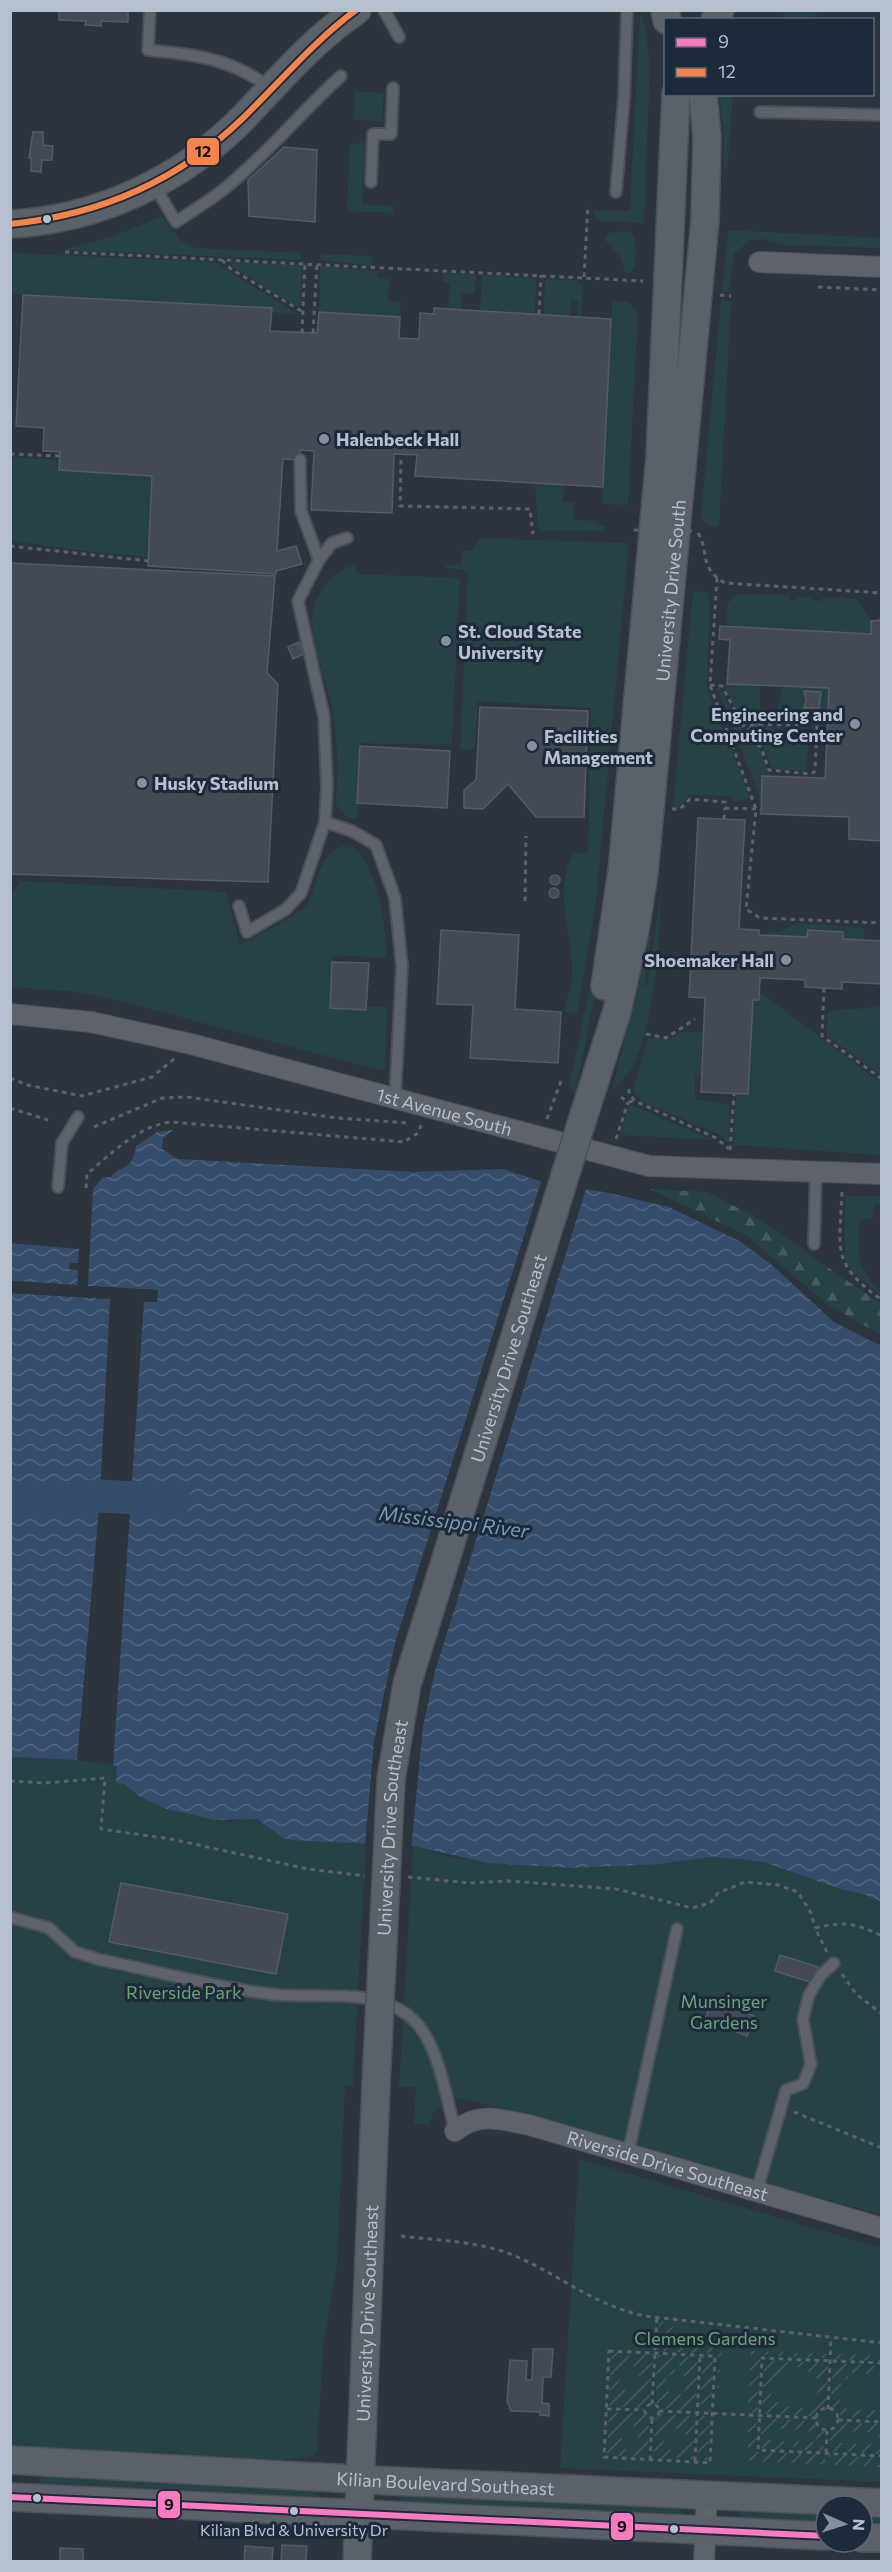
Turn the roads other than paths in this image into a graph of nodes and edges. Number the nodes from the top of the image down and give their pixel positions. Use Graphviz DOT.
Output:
graph roads {
  1 [pos="150,10"];
  2 [pos="357,10"];
  3 [pos="384,10"];
  4 [pos="627,10"];
  5 [pos="399,37"];
  6 [pos="341,76"];
  7 [pos="270,88"];
  8 [pos="393,88"];
  9 [pos="676,96"];
  10 [pos="703,96"];
  11 [pos="760,112"];
  12 [pos="882,115"];
  13 [pos="371,182"];
  14 [pos="154,185"];
  15 [pos="616,192"];
  16 [pos="10,224"];
  17 [pos="759,262"];
  18 [pos="882,267"];
  19 [pos="300,460"];
  20 [pos="347,538"];
  21 [pos="319,560"];
  22 [pos="325,822"];
  23 [pos="239,906"];
  24 [pos="10,1014"];
  25 [pos="594,1079"];
  26 [pos="395,1099"];
  27 [pos="78,1117"];
  28 [pos="582,1121"];
  29 [pos="816,1171"];
  30 [pos="882,1174"];
  31 [pos="58,1187"];
  32 [pos="814,1244"];
  33 [pos="10,1917"];
  34 [pos="676,1929"];
  35 [pos="834,1963"];
  36 [pos="455,2131"];
  37 [pos="628,2154"];
  38 [pos="760,2180"];
  39 [pos="882,2228"];
  40 [pos="11,2460"];
  41 [pos="10,2475"];
  42 [pos="361,2479"];
  43 [pos="707,2494"];
  44 [pos="10,2497"];
  45 [pos="882,2504"];
  46 [pos="360,2512"];
  47 [pos="705,2530"];
  48 [pos="814,2535"];
  49 [pos="357,2562"];
  50 [pos="704,2562"];
  1 -- 7 [label="lane"];
  2 -- 7 [label="street"];
  3 -- 5 [label="lane"];
  4 -- 15 [label="lane"];
  6 -- 14 [label="lane"];
  7 -- 14 [label="street"];
  8 -- 13 [label="lane"];
  9 -- 25 [label="street, University Drive South"];
  10 -- 25 [label="street, University Drive South"];
  11 -- 12 [label="lane"];
  14 -- 16 [label="street"];
  17 -- 18 [label="street"];
  19 -- 21 [label="lane"];
  20 -- 21 [label="lane"];
  21 -- 22 [label="lane"];
  22 -- 23 [label="lane"];
  22 -- 26 [label="lane"];
  24 -- 26 [label="street, 1st Avenue South"];
  25 -- 28 [label="street, University Drive South"];
  26 -- 29 [label="street, 1st Avenue South"];
  27 -- 31 [label="lane"];
  28 -- 42 [label="street, University Drive Southeast, bridge"];
  29 -- 30 [label="street, 1st Avenue South"];
  29 -- 32 [label="lane"];
  33 -- 36 [label="lane"];
  34 -- 37 [label="lane"];
  35 -- 38 [label="lane"];
  36 -- 37 [label="street, Riverside Drive Southeast"];
  37 -- 39 [label="street, Riverside Drive Southeast"];
  40 -- 41 [label="street"];
  40 -- 42 [label="street, Kilian Boulevard Southeast"];
  42 -- 43 [label="street, Kilian Boulevard Southeast"];
  42 -- 46 [label="street, University Drive Southeast"];
  43 -- 45 [label="street, Kilian Boulevard Southeast"];
  43 -- 47 [label="street"];
  44 -- 46 [label="street, Kilian Boulevard Southeast"];
  46 -- 47 [label="street, Kilian Boulevard Southeast"];
  46 -- 49 [label="street, University Drive Southeast"];
  47 -- 48 [label="street, Kilian Boulevard Southeast"];
  47 -- 50 [label="street"];
}
